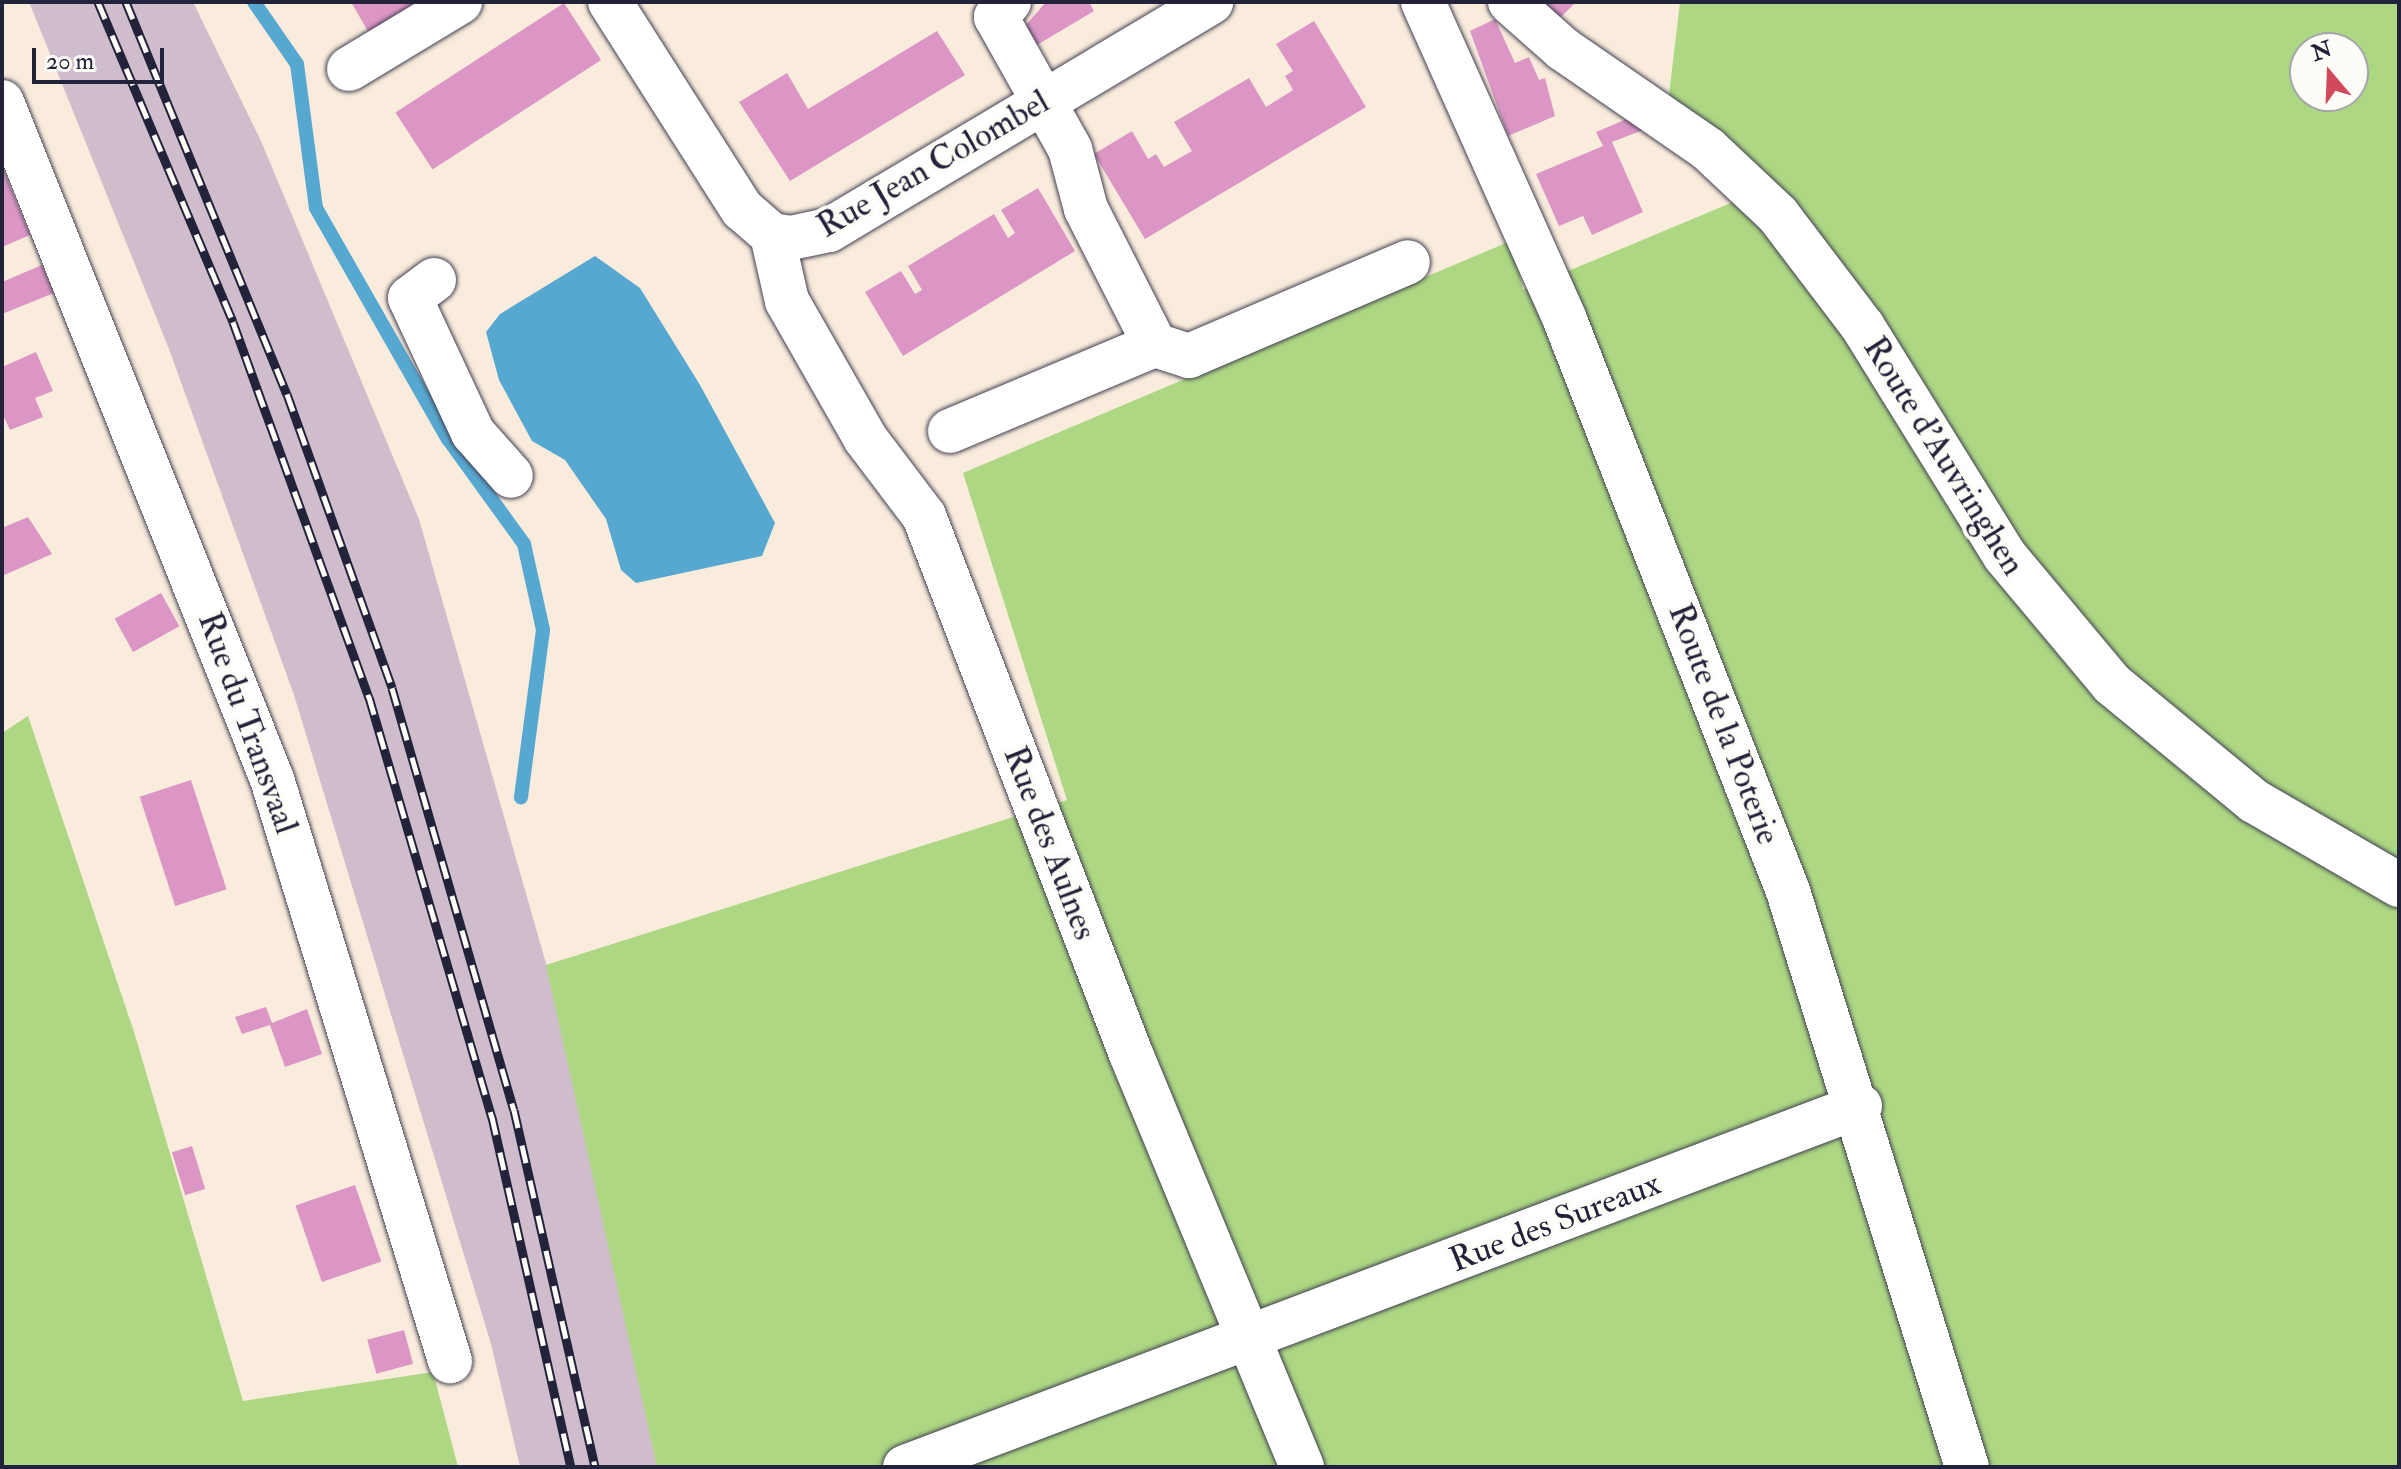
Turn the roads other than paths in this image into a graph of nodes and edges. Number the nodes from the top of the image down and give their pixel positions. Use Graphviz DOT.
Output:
graph roads {
  1 [pos="460,2"];
  2 [pos="610,2"];
  3 [pos="1009,2"];
  4 [pos="1211,2"];
  5 [pos="1423,2"];
  6 [pos="1510,2"];
  7 [pos="349,69"];
  8 [pos="1044,101"];
  9 [pos="2,102"];
  10 [pos="772,235"];
  11 [pos="1408,262"];
  12 [pos="434,280"];
  13 [pos="1155,345"];
  14 [pos="950,431"];
  15 [pos="511,476"];
  16 [pos="2399,885"];
  17 [pos="1860,1106"];
  18 [pos="1250,1337"];
  19 [pos="450,1361"];
  20 [pos="905,1467"];
  21 [pos="1302,1467"];
  22 [pos="1967,1467"];
  1 -- 7 [label="street"];
  2 -- 10 [label="street, Rue Jean Colombel"];
  3 -- 8 [label="street"];
  4 -- 8 [label="street, Rue Jean Colombel"];
  5 -- 17 [label="street, Route de la Poterie"];
  6 -- 16 [label="street, Route d'Auvringhen"];
  8 -- 10 [label="street, Rue Jean Colombel"];
  8 -- 13 [label="street"];
  9 -- 19 [label="street, Rue du Transvaal"];
  10 -- 18 [label="street, Rue des Aulnes"];
  11 -- 13 [label="street"];
  12 -- 15 [label="street"];
  13 -- 14 [label="street"];
  17 -- 18 [label="street, Rue des Sureaux"];
  17 -- 22 [label="street, Route de la Poterie"];
  18 -- 20 [label="street, Rue des Sureaux"];
  18 -- 21 [label="street, Rue des Aulnes"];
}
